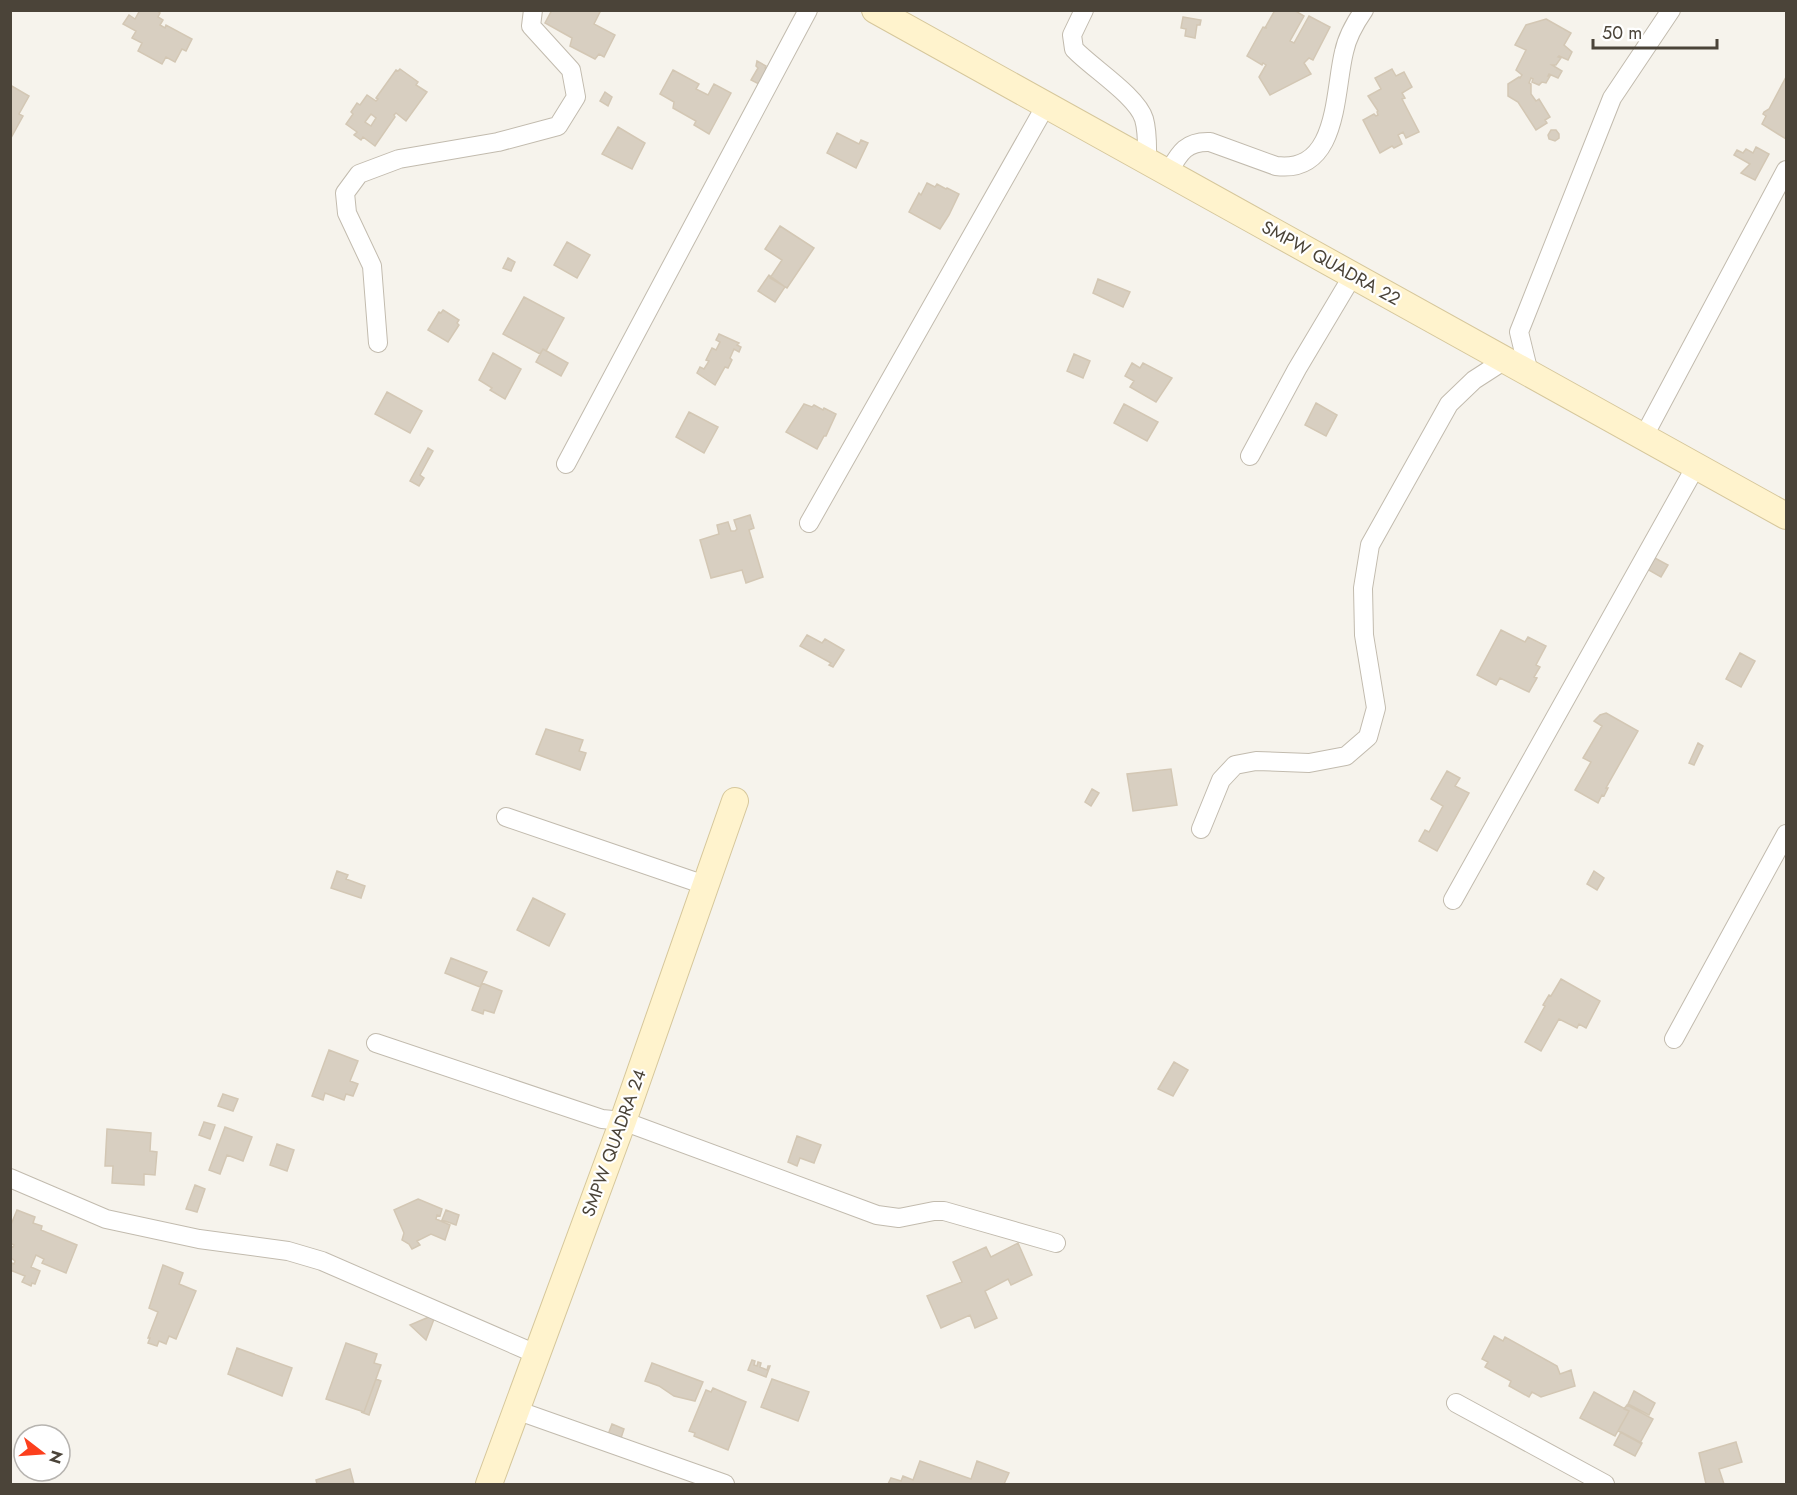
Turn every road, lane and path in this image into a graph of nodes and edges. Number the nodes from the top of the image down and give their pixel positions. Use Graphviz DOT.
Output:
graph roads {
  1 [pos="533,10"];
  2 [pos="808,10"];
  3 [pos="875,10"];
  4 [pos="1084,10"];
  5 [pos="1364,10"];
  6 [pos="1671,10"];
  7 [pos="1046,105"];
  8 [pos="1158,167"];
  9 [pos="1786,170"];
  10 [pos="1353,275"];
  11 [pos="378,343"];
  12 [pos="1505,360"];
  13 [pos="1529,373"];
  14 [pos="1644,436"];
  15 [pos="1250,456"];
  16 [pos="566,464"];
  17 [pos="1696,466"];
  18 [pos="1786,516"];
  19 [pos="809,523"];
  20 [pos="735,801"];
  21 [pos="506,817"];
  22 [pos="1202,829"];
  23 [pos="1786,834"];
  24 [pos="705,885"];
  25 [pos="1453,900"];
  26 [pos="1674,1038"];
  27 [pos="376,1043"];
  28 [pos="622,1121"];
  29 [pos="10,1178"];
  30 [pos="1056,1243"];
  31 [pos="536,1354"];
  32 [pos="1456,1403"];
  33 [pos="516,1410"];
  34 [pos="489,1485"];
  35 [pos="725,1485"];
  36 [pos="1605,1485"];
  1 -- 11 [label="street"];
  2 -- 16 [label="street"];
  3 -- 7 [label="street, SMPW QUADRA 22"];
  4 -- 8 [label="street"];
  5 -- 8 [label="street"];
  6 -- 13 [label="street"];
  7 -- 8 [label="street, SMPW QUADRA 22"];
  7 -- 19 [label="street"];
  8 -- 10 [label="street, SMPW QUADRA 22"];
  9 -- 14 [label="street"];
  10 -- 12 [label="street, SMPW QUADRA 22"];
  10 -- 15 [label="street"];
  12 -- 13 [label="street, SMPW QUADRA 22"];
  12 -- 22 [label="street"];
  13 -- 14 [label="street, SMPW QUADRA 22"];
  14 -- 17 [label="street, SMPW QUADRA 22"];
  17 -- 18 [label="street, SMPW QUADRA 22"];
  17 -- 25 [label="street"];
  20 -- 24 [label="street, SMPW QUADRA 24"];
  21 -- 24 [label="street"];
  23 -- 26 [label="street"];
  24 -- 28 [label="street, SMPW QUADRA 24"];
  27 -- 28 [label="street"];
  28 -- 30 [label="street"];
  28 -- 31 [label="street, SMPW QUADRA 24"];
  29 -- 31 [label="street"];
  31 -- 33 [label="street, SMPW QUADRA 24"];
  32 -- 36 [label="street"];
  33 -- 34 [label="street, SMPW QUADRA 24"];
  33 -- 35 [label="street"];
}
